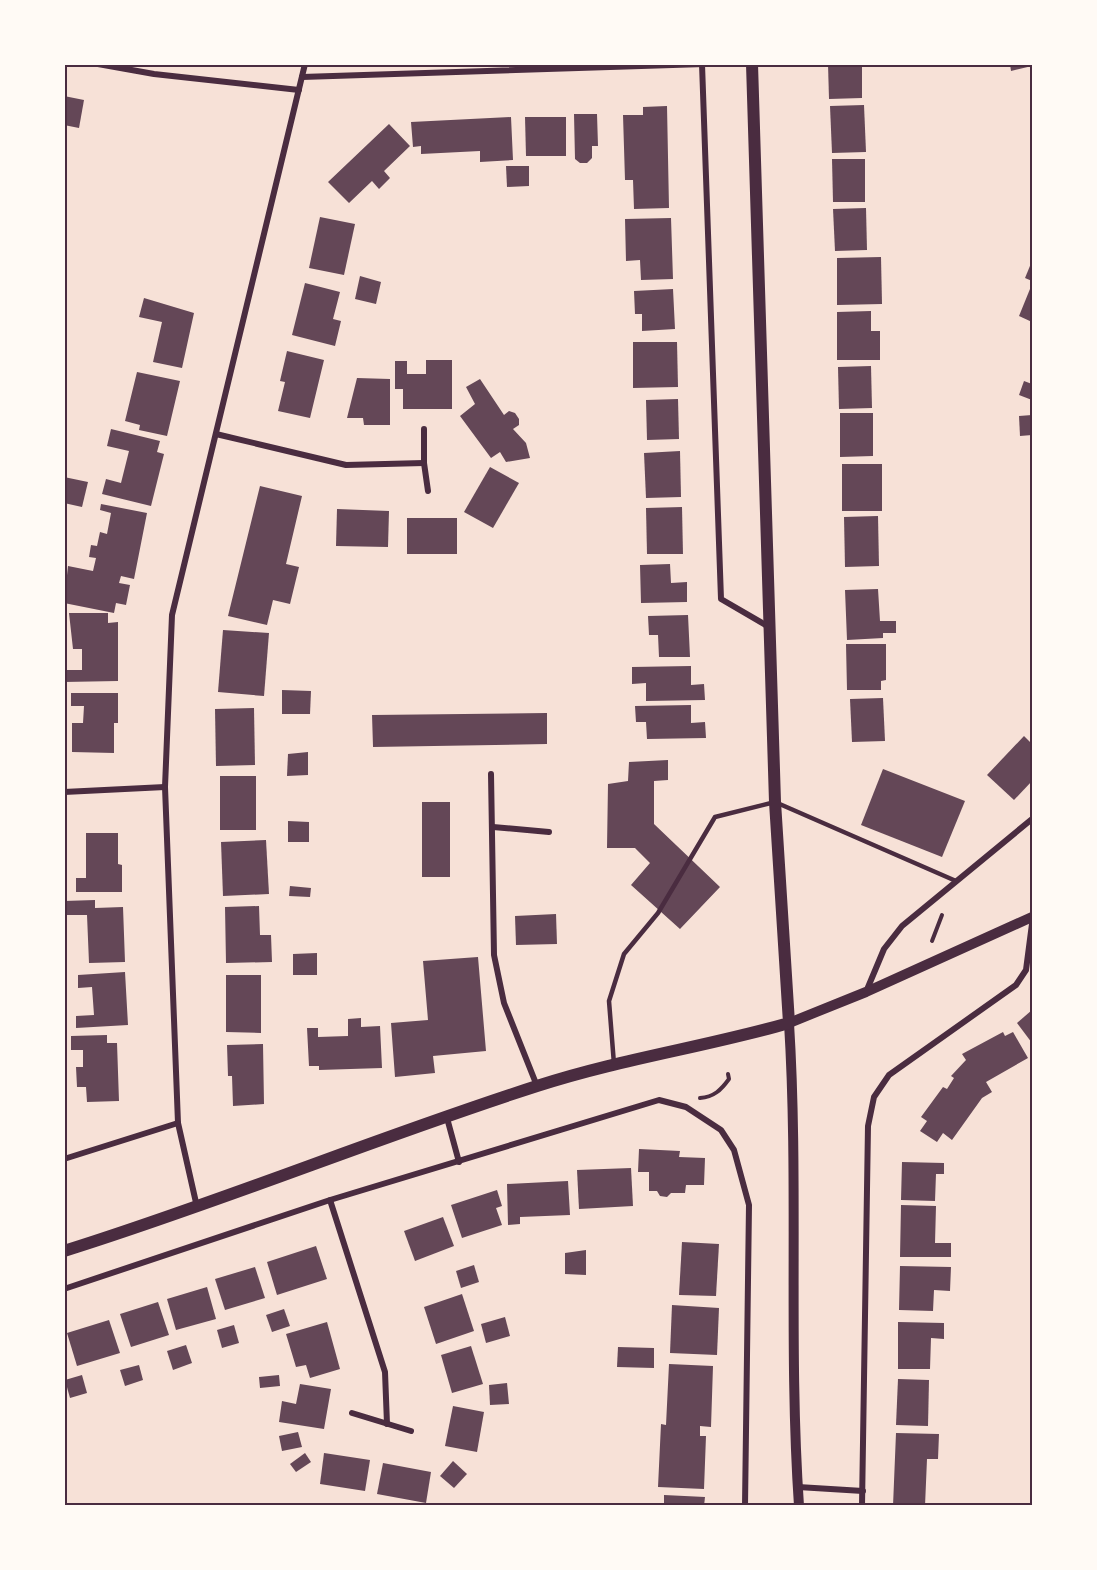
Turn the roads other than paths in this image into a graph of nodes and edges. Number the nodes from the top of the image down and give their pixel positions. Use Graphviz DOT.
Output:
graph roads {
  1 [pos="98,64"];
  2 [pos="305,64"];
  3 [pos="752,64"];
  4 [pos="703,65"];
  5 [pos="302,77"];
  6 [pos="299,90"];
  7 [pos="424,429"];
  8 [pos="216,434"];
  9 [pos="424,464"];
  10 [pos="428,491"];
  11 [pos="770,627"];
  12 [pos="491,774"];
  13 [pos="165,787"];
  14 [pos="64,792"];
  15 [pos="775,802"];
  16 [pos="1032,819"];
  17 [pos="493,827"];
  18 [pos="549,832"];
  19 [pos="956,881"];
  20 [pos="1032,917"];
  21 [pos="1032,924"];
  22 [pos="866,992"];
  23 [pos="789,1023"];
  24 [pos="614,1064"];
  25 [pos="537,1086"];
  26 [pos="447,1118"];
  27 [pos="178,1123"];
  28 [pos="64,1159"];
  29 [pos="459,1162"];
  30 [pos="330,1200"];
  31 [pos="197,1207"];
  32 [pos="64,1251"];
  33 [pos="64,1289"];
  34 [pos="352,1413"];
  35 [pos="387,1424"];
  36 [pos="411,1431"];
  37 [pos="798,1487"];
  38 [pos="863,1491"];
  39 [pos="745,1506"];
  40 [pos="799,1506"];
  41 [pos="862,1506"];
  1 -- 6 [label="street"];
  2 -- 5 [label="street"];
  3 -- 11 [label="main road"];
  4 -- 5 [label="street"];
  4 -- 11 [label="street"];
  5 -- 6 [label="street"];
  6 -- 8 [label="street"];
  7 -- 9 [label="street"];
  8 -- 9 [label="street"];
  8 -- 13 [label="street"];
  9 -- 10 [label="street"];
  11 -- 15 [label="main road"];
  12 -- 17 [label="street"];
  13 -- 14 [label="street"];
  13 -- 27 [label="street"];
  15 -- 19 [label="lane"];
  15 -- 23 [label="main road"];
  15 -- 24 [label="lane"];
  16 -- 19 [label="street"];
  17 -- 18 [label="street"];
  17 -- 25 [label="street"];
  19 -- 22 [label="street"];
  20 -- 22 [label="street"];
  21 -- 38 [label="street"];
  22 -- 23 [label="street"];
  23 -- 24 [label="main road"];
  23 -- 37 [label="street"];
  24 -- 25 [label="main road"];
  25 -- 26 [label="main road"];
  26 -- 29 [label="street"];
  26 -- 31 [label="main road"];
  27 -- 28 [label="street"];
  27 -- 31 [label="street"];
  29 -- 30 [label="street"];
  29 -- 39 [label="street"];
  30 -- 33 [label="street"];
  30 -- 35 [label="street"];
  31 -- 32 [label="main road"];
  34 -- 35 [label="street"];
  35 -- 36 [label="street"];
  37 -- 38 [label="street"];
  37 -- 40 [label="street"];
  38 -- 41 [label="street"];
}
